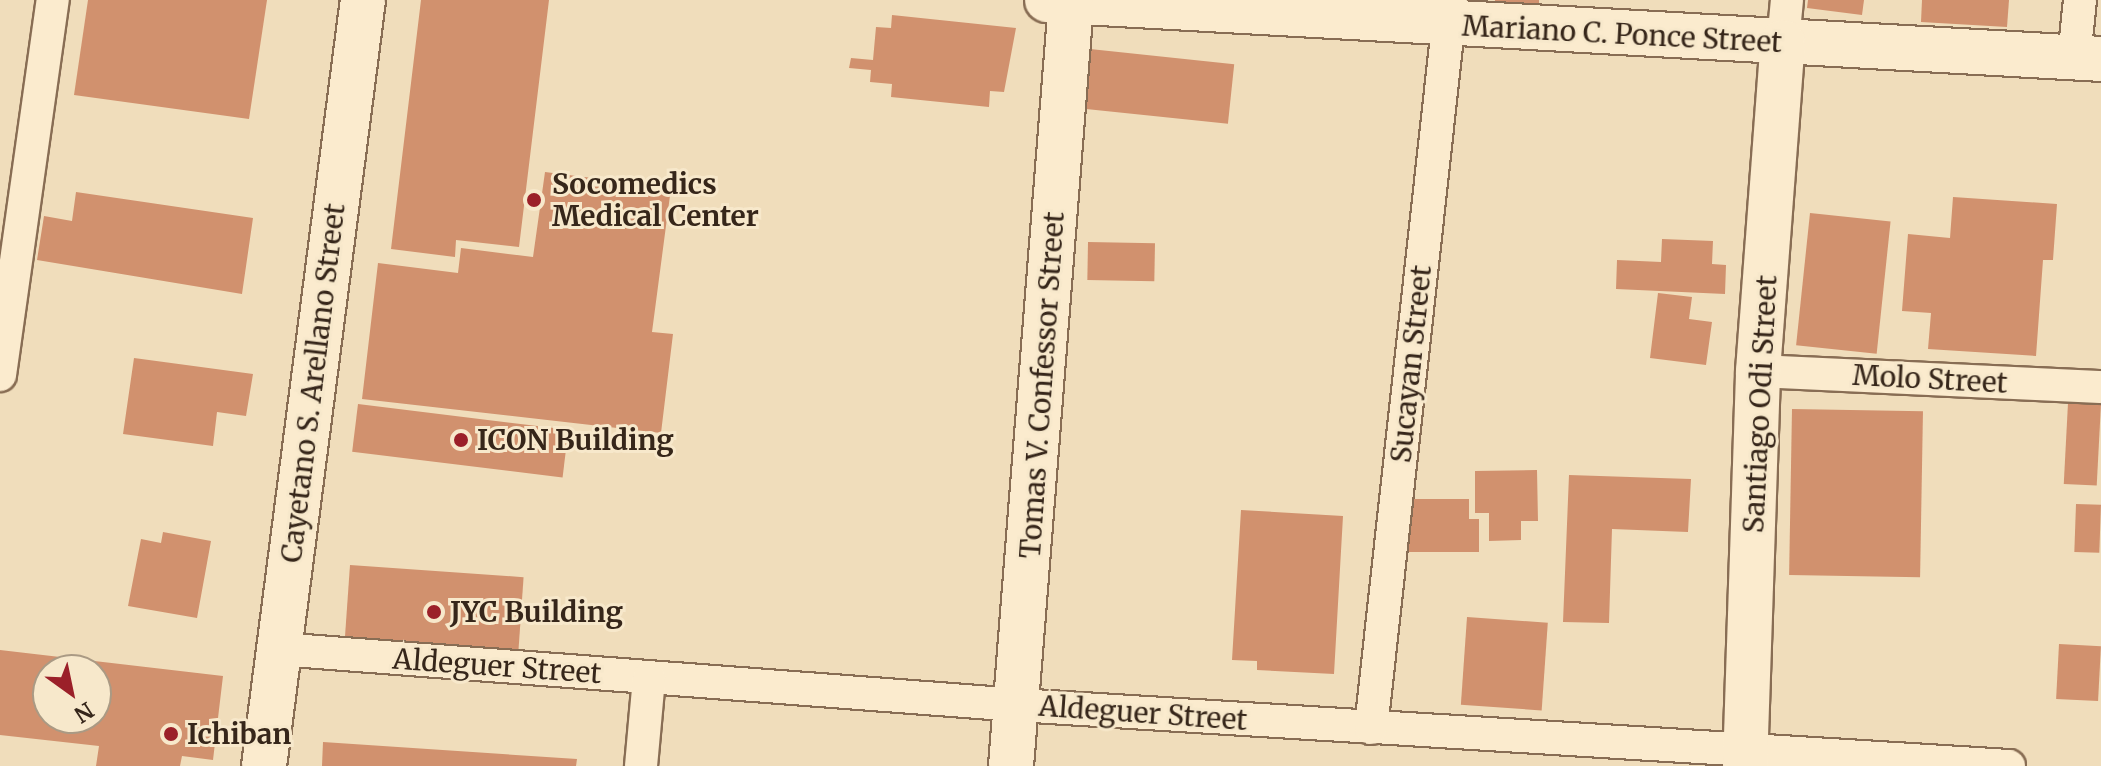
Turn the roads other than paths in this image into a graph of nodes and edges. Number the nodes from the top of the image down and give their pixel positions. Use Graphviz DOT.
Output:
graph roads {
  1 [pos="53,0"];
  2 [pos="363,0"];
  3 [pos="1787,0"];
  4 [pos="2080,0"];
  5 [pos="1059,2"];
  6 [pos="1143,4"];
  7 [pos="1450,12"];
  8 [pos="1783,42"];
  9 [pos="2087,59"];
  10 [pos="1758,371"];
  11 [pos="0,375"];
  12 [pos="2101,387"];
  13 [pos="278,649"];
  14 [pos="649,678"];
  15 [pos="1017,705"];
  16 [pos="1371,728"];
  17 [pos="1746,758"];
  18 [pos="264,766"];
  19 [pos="641,766"];
  20 [pos="1011,766"];
  21 [pos="2009,766"];
  1 -- 11 [label="street"];
  2 -- 13 [label="street, Cayetano S. Arellano Street"];
  3 -- 8 [label="street"];
  4 -- 9 [label="street"];
  5 -- 6 [label="street, Mariano C. Ponce Street"];
  5 -- 15 [label="street, Tomas V. Confessor Street"];
  6 -- 7 [label="street, Mariano C. Ponce Street"];
  7 -- 8 [label="street, Mariano C. Ponce Street"];
  7 -- 16 [label="street, Sucayan Street"];
  8 -- 9 [label="street, Mariano C. Ponce Street"];
  8 -- 10 [label="street, Santiago Odi Street"];
  10 -- 12 [label="street, Molo Street"];
  10 -- 17 [label="street, Santiago Odi Street"];
  13 -- 14 [label="street, Aldeguer Street"];
  13 -- 18 [label="street, Cayetano S. Arellano Street"];
  14 -- 15 [label="street, Aldeguer Street"];
  14 -- 19 [label="street"];
  15 -- 16 [label="street, Aldeguer Street"];
  15 -- 20 [label="street, Tomas V. Confessor Street"];
  16 -- 17 [label="street, Aldeguer Street"];
  17 -- 21 [label="street, Aldeguer Street"];
}
